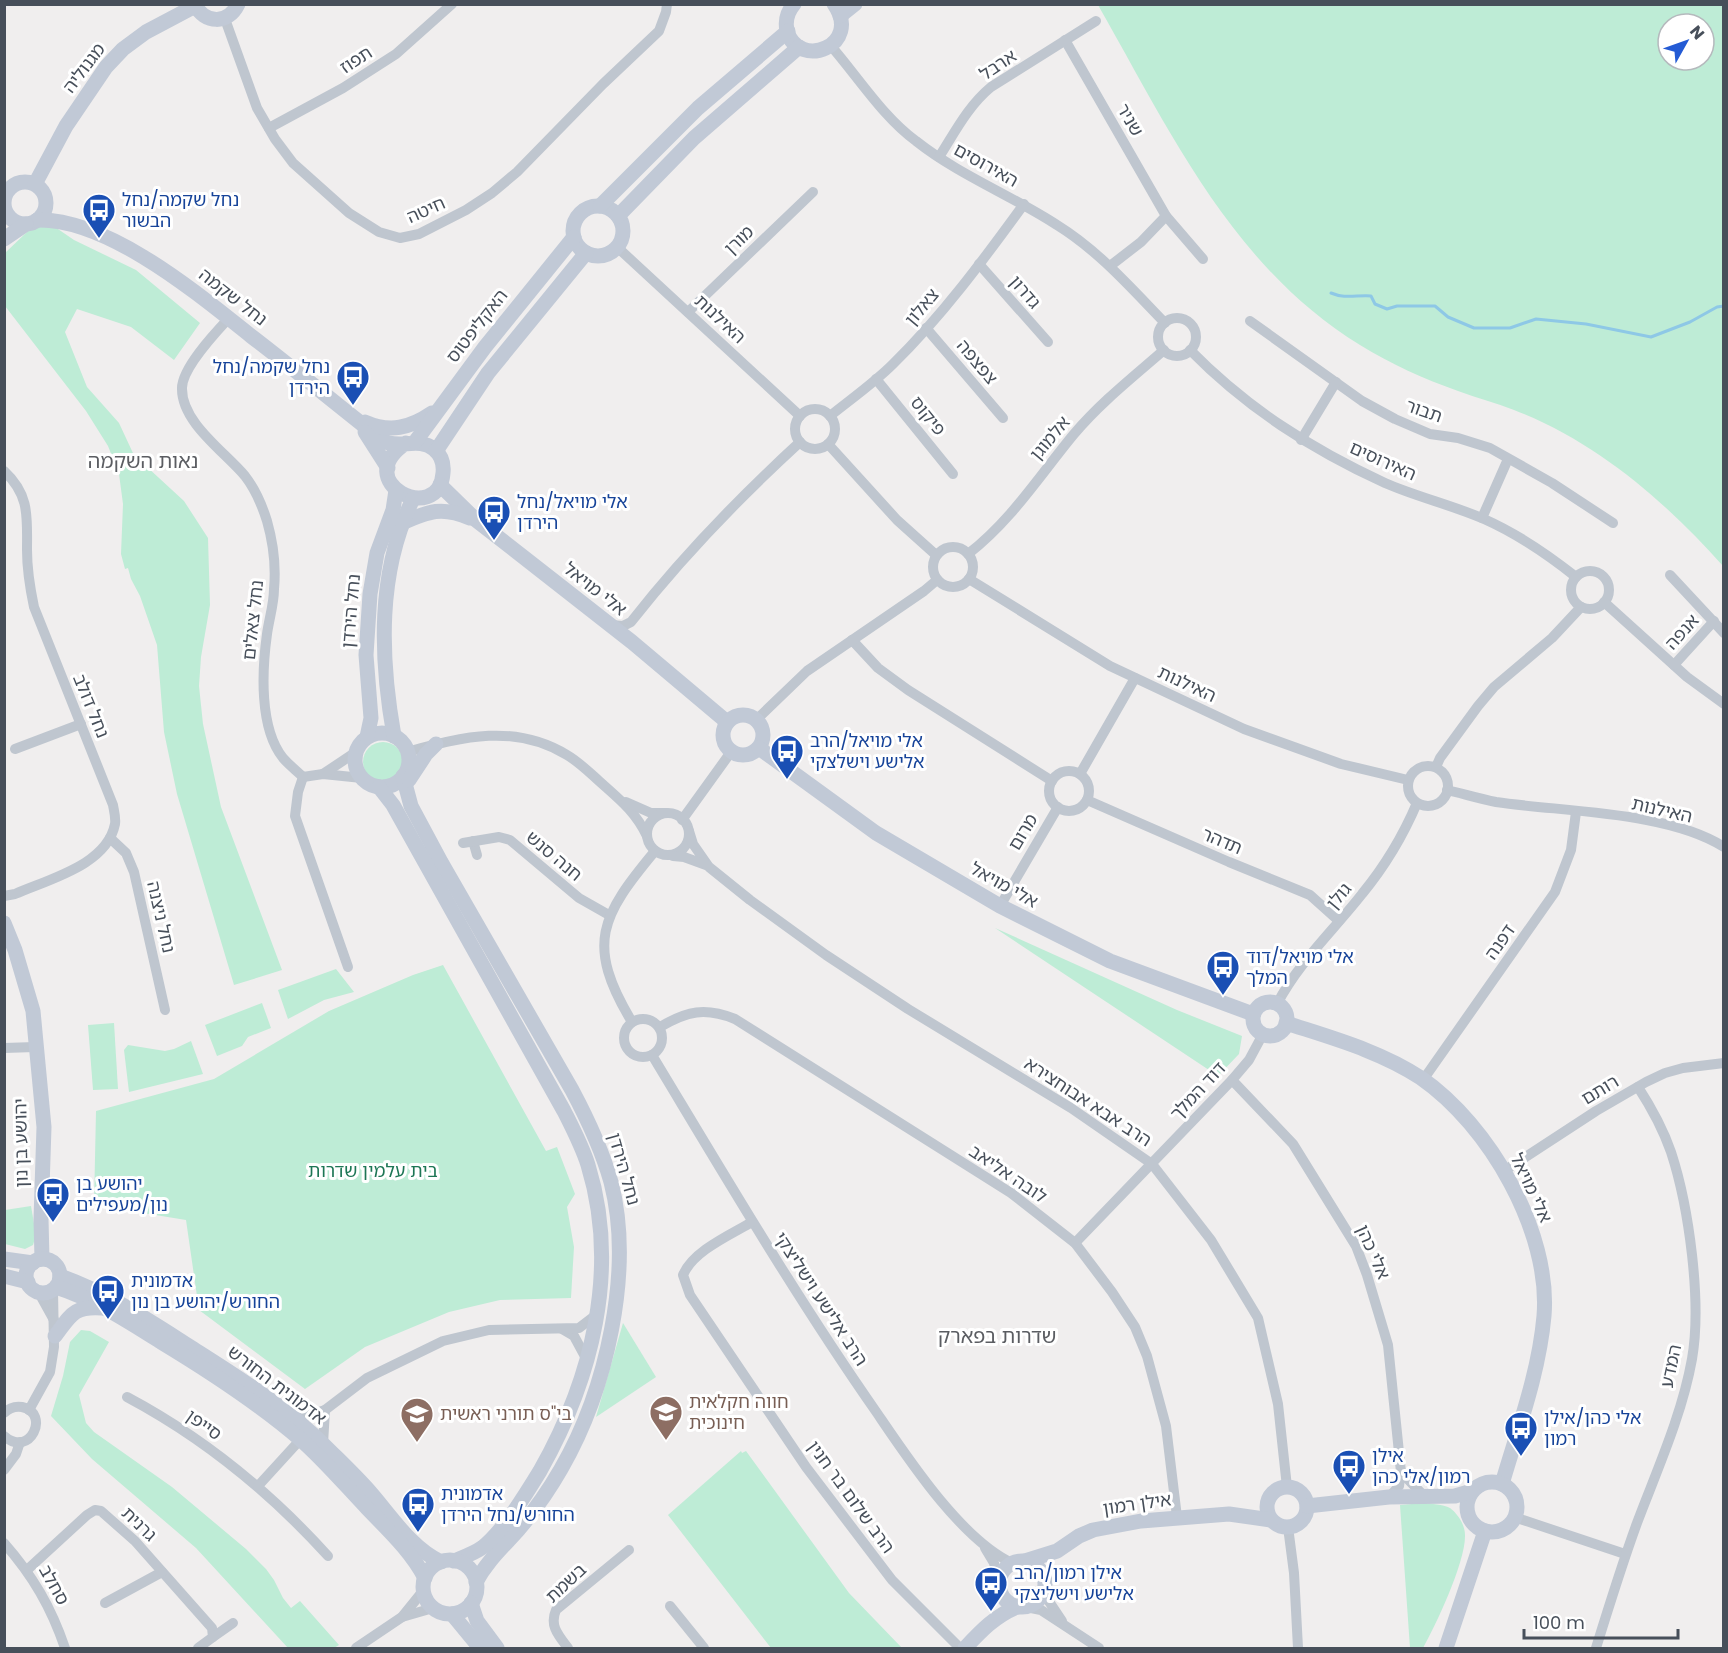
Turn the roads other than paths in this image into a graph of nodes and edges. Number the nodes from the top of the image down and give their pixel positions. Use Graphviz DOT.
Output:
graph roads {
  1 [pos="238,4"];
  2 [pos="452,4"];
  3 [pos="667,4"];
  4 [pos="794,4"];
  5 [pos="855,4"];
  6 [pos="195,5"];
  7 [pos="837,10"];
  8 [pos="225,19"];
  9 [pos="1096,21"];
  10 [pos="788,32"];
  11 [pos="1065,40"];
  12 [pos="831,46"];
  13 [pos="799,47"];
  14 [pos="269,128"];
  15 [pos="939,157"];
  16 [pos="35,184"];
  17 [pos="8,186"];
  18 [pos="813,192"];
  19 [pos="46,201"];
  20 [pos="1024,204"];
  21 [pos="600,206"];
  22 [pos="5,213"];
  23 [pos="618,216"];
  24 [pos="1166,216"];
  25 [pos="32,222"];
  26 [pos="81,226"];
  27 [pos="574,237"];
  28 [pos="4,239"];
  29 [pos="617,247"];
  30 [pos="586,253"];
  31 [pos="1203,260"];
  32 [pos="979,264"];
  33 [pos="1110,266"];
  34 [pos="688,312"];
  35 [pos="229,318"];
  36 [pos="1250,321"];
  37 [pos="1165,323"];
  38 [pos="926,327"];
  39 [pos="1048,342"];
  40 [pos="1164,350"];
  41 [pos="1190,350"];
  42 [pos="876,379"];
  43 [pos="1336,382"];
  44 [pos="440,406"];
  45 [pos="351,416"];
  46 [pos="800,416"];
  47 [pos="830,417"];
  48 [pos="1002,418"];
  49 [pos="449,432"];
  50 [pos="1301,440"];
  51 [pos="800,442"];
  52 [pos="410,443"];
  53 [pos="828,444"];
  54 [pos="436,451"];
  55 [pos="1508,459"];
  56 [pos="388,468"];
  57 [pos="4,471"];
  58 [pos="953,474"];
  59 [pos="440,485"];
  60 [pos="396,490"];
  61 [pos="413,499"];
  62 [pos="1482,518"];
  63 [pos="476,520"];
  64 [pos="1613,522"];
  65 [pos="402,523"];
  66 [pos="968,554"];
  67 [pos="936,555"];
  68 [pos="1670,575"];
  69 [pos="1576,577"];
  70 [pos="937,579"];
  71 [pos="969,579"];
  72 [pos="1604,602"];
  73 [pos="1581,607"];
  74 [pos="1714,621"];
  75 [pos="631,622"];
  76 [pos="610,626"];
  77 [pos="1724,633"];
  78 [pos="852,640"];
  79 [pos="632,642"];
  80 [pos="1674,665"];
  81 [pos="1135,678"];
  82 [pos="1724,704"];
  83 [pos="756,720"];
  84 [pos="728,722"];
  85 [pos="81,724"];
  86 [pos="393,733"];
  87 [pos="367,737"];
  88 [pos="436,744"];
  89 [pos="759,748"];
  90 [pos="15,749"];
  91 [pos="356,752"];
  92 [pos="408,752"];
  93 [pos="731,752"];
  94 [pos="1436,767"];
  95 [pos="323,774"];
  96 [pos="1080,774"];
  97 [pos="303,777"];
  98 [pos="362,778"];
  99 [pos="1408,780"];
  100 [pos="1052,781"];
  101 [pos="405,782"];
  102 [pos="379,787"];
  103 [pos="1448,790"];
  104 [pos="620,800"];
  105 [pos="1087,800"];
  106 [pos="1417,803"];
  107 [pos="1058,807"];
  108 [pos="1576,812"];
  109 [pos="666,813"];
  110 [pos="682,820"];
  111 [pos="689,831"];
  112 [pos="647,836"];
  113 [pos="110,838"];
  114 [pos="1724,847"];
  115 [pos="656,850"];
  116 [pos="477,855"];
  117 [pos="668,855"];
  118 [pos="709,867"];
  119 [pos="4,896"];
  120 [pos="1000,906"];
  121 [pos="609,915"];
  122 [pos="1339,921"];
  123 [pos="4,923"];
  124 [pos="10,951"];
  125 [pos="348,967"];
  126 [pos="1277,1004"];
  127 [pos="165,1010"];
  128 [pos="1253,1014"];
  129 [pos="632,1022"];
  130 [pos="1286,1023"];
  131 [pos="660,1027"];
  132 [pos="1263,1035"];
  133 [pos="36,1047"];
  134 [pos="4,1048"];
  135 [pos="652,1055"];
  136 [pos="1724,1063"];
  137 [pos="1232,1080"];
  138 [pos="1423,1080"];
  139 [pos="1638,1087"];
  140 [pos="1152,1164"];
  141 [pos="1504,1171"];
  142 [pos="752,1222"];
  143 [pos="1075,1243"];
  144 [pos="4,1259"];
  145 [pos="38,1261"];
  146 [pos="4,1276"];
  147 [pos="47,1285"];
  148 [pos="107,1309"];
  149 [pos="596,1315"];
  150 [pos="562,1329"];
  151 [pos="55,1330"];
  152 [pos="587,1360"];
  153 [pos="127,1397"];
  154 [pos="29,1410"];
  155 [pos="325,1410"];
  156 [pos="4,1413"];
  157 [pos="290,1416"];
  158 [pos="4,1436"];
  159 [pos="300,1440"];
  160 [pos="20,1442"];
  161 [pos="323,1444"];
  162 [pos="4,1470"];
  163 [pos="1401,1473"];
  164 [pos="1502,1484"];
  165 [pos="258,1486"];
  166 [pos="1287,1487"];
  167 [pos="1472,1491"];
  168 [pos="1431,1496"];
  169 [pos="1389,1497"];
  170 [pos="1269,1499"];
  171 [pos="1307,1506"];
  172 [pos="1468,1513"];
  173 [pos="1229,1514"];
  174 [pos="1515,1517"];
  175 [pos="1177,1518"];
  176 [pos="1271,1520"];
  177 [pos="1288,1527"];
  178 [pos="1485,1531"];
  179 [pos="4,1543"];
  180 [pos="983,1545"];
  181 [pos="629,1550"];
  182 [pos="1057,1551"];
  183 [pos="1625,1554"];
  184 [pos="328,1556"];
  185 [pos="448,1561"];
  186 [pos="1019,1562"];
  187 [pos="27,1570"];
  188 [pos="162,1572"];
  189 [pos="476,1582"];
  190 [pos="424,1585"];
  191 [pos="1044,1585"];
  192 [pos="1000,1589"];
  193 [pos="105,1604"];
  194 [pos="471,1604"];
  195 [pos="670,1606"];
  196 [pos="1022,1607"];
  197 [pos="433,1608"];
  198 [pos="452,1614"];
  199 [pos="402,1617"];
  200 [pos="233,1623"];
  201 [pos="988,1623"];
  202 [pos="1064,1624"];
  203 [pos="213,1637"];
  204 [pos="65,1648"];
  205 [pos="198,1648"];
  206 [pos="356,1648"];
  207 [pos="480,1648"];
  208 [pos="497,1648"];
  209 [pos="568,1648"];
  210 [pos="704,1648"];
  211 [pos="960,1648"];
  212 [pos="965,1648"];
  213 [pos="1099,1648"];
  214 [pos="1298,1648"];
  215 [pos="1446,1648"];
  216 [pos="1596,1648"];
  1 -- 8 [label="main road"];
  2 -- 14 [label="street, תפוז"];
  3 -- 14 [label="street, חיטה"];
  4 -- 10 [label="main road"];
  5 -- 7 [label="main road"];
  6 -- 8 [label="main road"];
  6 -- 16 [label="main road, מגנוליה"];
  7 -- 12 [label="main road"];
  8 -- 14 [label="street, חיטה"];
  9 -- 11 [label="street, ארבל"];
  10 -- 13 [label="main road"];
  10 -- 21 [label="main road"];
  11 -- 15 [label="street, ארבל"];
  11 -- 24 [label="street, שניר"];
  12 -- 13 [label="main road"];
  12 -- 15 [label="street, האירוסים"];
  13 -- 23 [label="main road"];
  15 -- 20 [label="street, האירוסים"];
  16 -- 17 [label="main road"];
  16 -- 19 [label="main road"];
  17 -- 22 [label="main road"];
  18 -- 34 [label="street, מורן"];
  19 -- 25 [label="main road"];
  19 -- 26 [label="main road, נחל שקמה"];
  20 -- 32 [label="street, צאלון"];
  20 -- 33 [label="street, האירוסים"];
  21 -- 23 [label="main road"];
  21 -- 27 [label="main road"];
  22 -- 25 [label="main road"];
  23 -- 29 [label="main road"];
  24 -- 31 [label="street, שניר"];
  24 -- 33 [label="street"];
  25 -- 26 [label="main road, נחל שקמה"];
  25 -- 28 [label="main road"];
  26 -- 35 [label="main road, נחל שקמה"];
  27 -- 30 [label="main road"];
  27 -- 44 [label="main road, האקליפטוס"];
  29 -- 30 [label="main road"];
  29 -- 34 [label="street, האילנות"];
  30 -- 49 [label="main road"];
  32 -- 38 [label="street, צאלון"];
  32 -- 39 [label="street, גדרון"];
  33 -- 37 [label="street, האירוסים"];
  34 -- 46 [label="street, האילנות"];
  35 -- 45 [label="main road, נחל שקמה"];
  35 -- 97 [label="street, נחל צאלים"];
  36 -- 43 [label="street, תבור"];
  37 -- 40 [label="street"];
  37 -- 41 [label="street"];
  38 -- 42 [label="street, צאלון"];
  38 -- 48 [label="street, צפצפה"];
  40 -- 41 [label="street"];
  40 -- 66 [label="street, אלמוגן"];
  41 -- 50 [label="street, האירוסים"];
  42 -- 47 [label="street, צאלון"];
  42 -- 58 [label="street, פיקוס"];
  43 -- 50 [label="street"];
  43 -- 55 [label="street, תבור"];
  44 -- 45 [label="main road"];
  44 -- 52 [label="main road, האקליפטוס"];
  45 -- 52 [label="main road, נחל שקמה"];
  45 -- 56 [label="main road, נחל שקמה"];
  46 -- 47 [label="street"];
  46 -- 51 [label="street"];
  47 -- 53 [label="street"];
  49 -- 54 [label="main road"];
  49 -- 63 [label="main road"];
  50 -- 62 [label="street, האירוסים"];
  51 -- 53 [label="street"];
  51 -- 75 [label="street"];
  52 -- 54 [label="main road"];
  52 -- 56 [label="main road"];
  53 -- 67 [label="street"];
  54 -- 59 [label="main road"];
  55 -- 62 [label="street"];
  55 -- 64 [label="street, תבור"];
  56 -- 60 [label="main road"];
  57 -- 85 [label="street, נחל דולב"];
  59 -- 61 [label="main road"];
  59 -- 63 [label="main road, אלי מויאל"];
  60 -- 61 [label="main road"];
  60 -- 87 [label="main road, נחל הירדן"];
  61 -- 65 [label="main road, נחל הירדן"];
  62 -- 69 [label="street, האירוסים"];
  63 -- 65 [label="main road"];
  63 -- 76 [label="main road, אלי מויאל"];
  65 -- 86 [label="main road, נחל הירדן"];
  66 -- 67 [label="street"];
  66 -- 71 [label="street"];
  67 -- 70 [label="street"];
  68 -- 74 [label="street, אנפה"];
  69 -- 72 [label="street"];
  69 -- 73 [label="street"];
  70 -- 71 [label="street"];
  70 -- 78 [label="street"];
  71 -- 81 [label="street, האילנות"];
  72 -- 73 [label="street"];
  72 -- 80 [label="street"];
  73 -- 94 [label="street"];
  74 -- 77 [label="street, אנפה"];
  74 -- 80 [label="street, אנפה"];
  75 -- 76 [label="street"];
  75 -- 79 [label="street"];
  76 -- 79 [label="main road, אלי מויאל"];
  78 -- 83 [label="street"];
  78 -- 100 [label="street"];
  79 -- 84 [label="main road, אלי מויאל"];
  80 -- 82 [label="street"];
  81 -- 96 [label="street"];
  81 -- 99 [label="street, האילנות"];
  83 -- 84 [label="main road"];
  83 -- 89 [label="main road"];
  84 -- 93 [label="main road"];
  85 -- 90 [label="street"];
  85 -- 113 [label="street, נחל דולב"];
  86 -- 87 [label="main road"];
  86 -- 88 [label="main road"];
  86 -- 92 [label="main road"];
  87 -- 91 [label="main road"];
  88 -- 92 [label="street"];
  88 -- 101 [label="main road"];
  88 -- 104 [label="street"];
  89 -- 93 [label="main road"];
  89 -- 120 [label="main road, אלי מויאל"];
  91 -- 95 [label="street"];
  91 -- 98 [label="main road"];
  92 -- 101 [label="main road"];
  93 -- 110 [label="street"];
  94 -- 99 [label="street"];
  94 -- 103 [label="street"];
  95 -- 97 [label="street"];
  95 -- 98 [label="street"];
  96 -- 100 [label="street"];
  96 -- 105 [label="street"];
  97 -- 125 [label="street"];
  98 -- 102 [label="main road"];
  99 -- 106 [label="street"];
  100 -- 107 [label="street"];
  101 -- 102 [label="main road"];
  101 -- 189 [label="main road, נחל הירדן"];
  102 -- 149 [label="main road, נחל הירדן"];
  103 -- 106 [label="street"];
  103 -- 108 [label="street, האילנות"];
  104 -- 109 [label="street"];
  104 -- 112 [label="street"];
  105 -- 107 [label="street"];
  105 -- 122 [label="street, תדהר"];
  106 -- 122 [label="street, גולן"];
  107 -- 120 [label="street, מרום"];
  108 -- 114 [label="street, האילנות"];
  108 -- 138 [label="street, דפנה"];
  109 -- 110 [label="street"];
  109 -- 112 [label="street"];
  110 -- 111 [label="street"];
  111 -- 117 [label="street"];
  111 -- 118 [label="street, הרב אבא אבוחצירא"];
  112 -- 115 [label="street"];
  113 -- 119 [label="street"];
  113 -- 127 [label="street, נחל ניצנה"];
  115 -- 117 [label="street"];
  115 -- 121 [label="street"];
  116 -- 121 [label="street, חנה סנש"];
  117 -- 118 [label="street, הרב אבא אבוחצירא"];
  118 -- 140 [label="street, הרב אבא אבוחצירא"];
  120 -- 128 [label="main road, אלי מויאל"];
  121 -- 129 [label="street"];
  122 -- 126 [label="street, גולן"];
  123 -- 124 [label="main road, יהושע בן נון"];
  124 -- 133 [label="main road, יהושע בן נון"];
  126 -- 128 [label="main road"];
  126 -- 130 [label="main road"];
  128 -- 132 [label="main road"];
  129 -- 131 [label="street"];
  129 -- 135 [label="street"];
  130 -- 132 [label="main road"];
  130 -- 138 [label="main road, אלי מויאל"];
  131 -- 135 [label="street"];
  131 -- 143 [label="street, לובה אליאב"];
  132 -- 137 [label="street, דוד המלך"];
  133 -- 134 [label="street"];
  133 -- 145 [label="main road, יהושע בן נון"];
  135 -- 142 [label="street, הרב אלישע וישליצקי"];
  136 -- 139 [label="street, רותם"];
  137 -- 140 [label="street, דוד המלך"];
  137 -- 163 [label="street, אלי כהן"];
  138 -- 141 [label="main road, אלי מויאל"];
  139 -- 141 [label="street, רותם"];
  139 -- 183 [label="street, המדע"];
  140 -- 143 [label="street, דוד המלך"];
  140 -- 166 [label="street, הרב אבא אבוחצירא"];
  141 -- 164 [label="main road, אלי מויאל"];
  142 -- 180 [label="street, הרב אלישע וישליצקי"];
  142 -- 211 [label="street, הרב שלום בר חנין"];
  143 -- 175 [label="street, לובה אליאב"];
  144 -- 145 [label="main road"];
  145 -- 147 [label="main road, יהושע בן נון"];
  145 -- 147 [label="main road"];
  146 -- 147 [label="main road"];
  147 -- 148 [label="main road, אדמונית החורש"];
  147 -- 151 [label="street"];
  147 -- 151 [label="street"];
  147 -- 157 [label="main road, אדמונית החורש"];
  148 -- 151 [label="main road"];
  148 -- 159 [label="main road, אדמונית החורש"];
  149 -- 150 [label="street"];
  149 -- 152 [label="main road, נחל הירדן"];
  150 -- 152 [label="street"];
  150 -- 155 [label="street"];
  151 -- 154 [label="street"];
  152 -- 185 [label="main road, נחל הירדן"];
  153 -- 165 [label="street, סייפן"];
  154 -- 156 [label="street"];
  154 -- 160 [label="street"];
  155 -- 157 [label="street"];
  155 -- 161 [label="street"];
  157 -- 161 [label="main road, אדמונית החורש"];
  158 -- 160 [label="street"];
  159 -- 165 [label="street"];
  159 -- 190 [label="main road, אדמונית החורש"];
  160 -- 162 [label="street"];
  161 -- 185 [label="main road, אדמונית החורש"];
  163 -- 168 [label="street"];
  163 -- 169 [label="street"];
  164 -- 167 [label="main road"];
  164 -- 174 [label="main road"];
  165 -- 184 [label="street, סייפן"];
  166 -- 170 [label="main road"];
  166 -- 171 [label="main road"];
  167 -- 168 [label="main road"];
  167 -- 172 [label="main road"];
  168 -- 169 [label="main road"];
  168 -- 172 [label="main road"];
  169 -- 171 [label="main road"];
  170 -- 173 [label="main road, אילן רמון"];
  170 -- 176 [label="main road"];
  171 -- 177 [label="main road"];
  172 -- 178 [label="main road"];
  173 -- 175 [label="main road, אילן רמון"];
  173 -- 176 [label="main road, אילן רמון"];
  174 -- 178 [label="main road"];
  174 -- 183 [label="street"];
  175 -- 182 [label="main road, אילן רמון"];
  176 -- 177 [label="main road"];
  177 -- 214 [label="street"];
  178 -- 215 [label="main road"];
  179 -- 187 [label="street, סחלב"];
  180 -- 186 [label="street, הרב אלישע וישליצקי"];
  180 -- 192 [label="street, הרב אלישע וישליצקי"];
  181 -- 209 [label="street, בשמת"];
  182 -- 186 [label="main road, אילן רמון"];
  182 -- 191 [label="main road"];
  183 -- 216 [label="street, המדע"];
  185 -- 189 [label="main road"];
  185 -- 190 [label="main road"];
  186 -- 191 [label="main road"];
  186 -- 192 [label="main road"];
  187 -- 188 [label="street, גרנית"];
  187 -- 204 [label="street, סחלב"];
  188 -- 193 [label="street"];
  188 -- 203 [label="street, גרנית"];
  189 -- 194 [label="main road"];
  190 -- 197 [label="main road"];
  190 -- 199 [label="street"];
  191 -- 196 [label="main road"];
  191 -- 202 [label="street"];
  192 -- 196 [label="main road"];
  192 -- 201 [label="main road"];
  194 -- 198 [label="main road"];
  194 -- 208 [label="main road"];
  195 -- 210 [label="street"];
  196 -- 201 [label="main road"];
  196 -- 202 [label="street"];
  197 -- 198 [label="main road"];
  197 -- 199 [label="street"];
  198 -- 207 [label="main road"];
  199 -- 206 [label="street"];
  200 -- 203 [label="street"];
  201 -- 212 [label="main road"];
  202 -- 213 [label="street"];
  203 -- 205 [label="street"];
}
